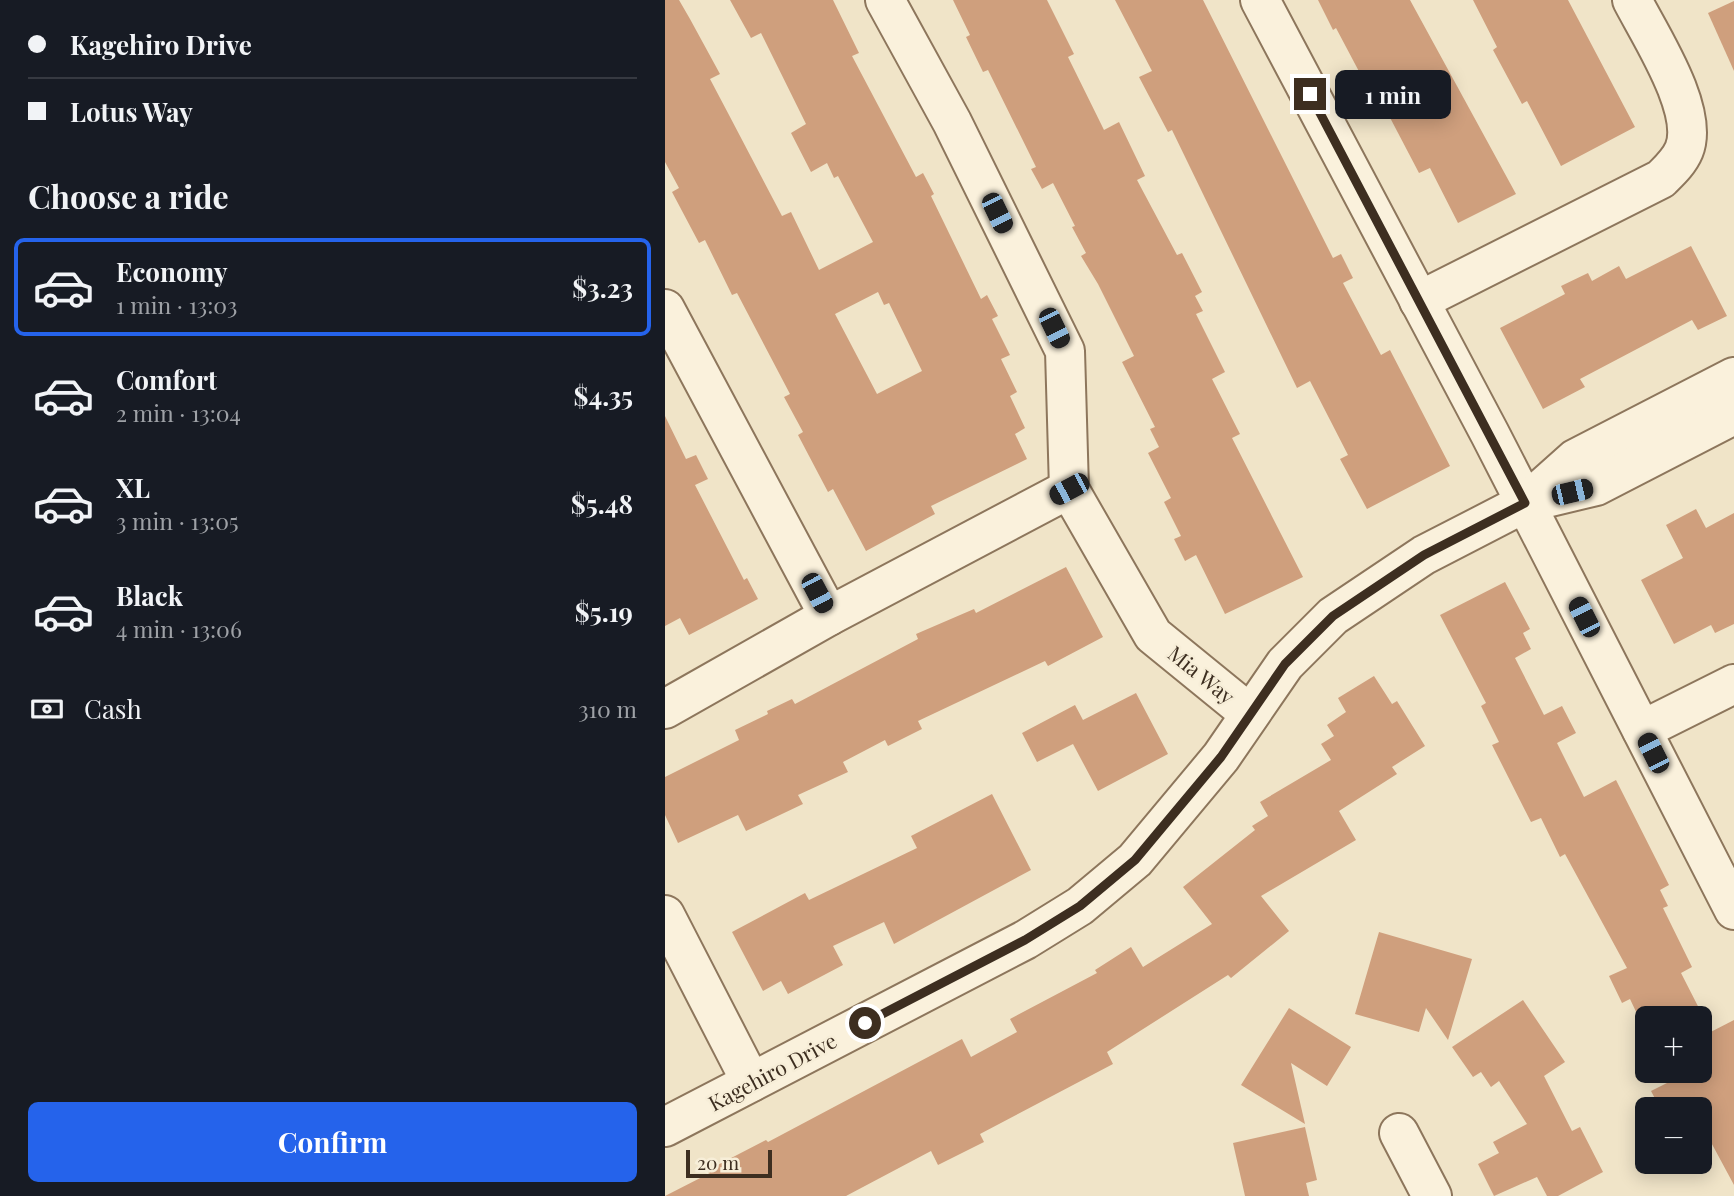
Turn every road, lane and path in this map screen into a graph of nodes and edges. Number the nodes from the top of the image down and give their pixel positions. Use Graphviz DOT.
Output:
graph roads {
  1 [pos="885,0"];
  2 [pos="1260,0"];
  3 [pos="1632,0"];
  4 [pos="1419,300"];
  5 [pos="665,309"];
  6 [pos="1734,377"];
  7 [pos="1734,415"];
  8 [pos="1069,489"];
  9 [pos="1525,503"];
  10 [pos="829,616"];
  11 [pos="1734,684"];
  12 [pos="665,709"];
  13 [pos="1250,714"];
  14 [pos="1642,730"];
  15 [pos="1734,910"];
  16 [pos="665,915"];
  17 [pos="751,1082"];
  18 [pos="665,1127"];
  19 [pos="1399,1133"];
  20 [pos="1432,1196"];
  1 -- 8 [label="street"];
  2 -- 4 [label="street"];
  3 -- 4 [label="street"];
  4 -- 9 [label="street"];
  5 -- 10 [label="street"];
  6 -- 9 [label="street"];
  7 -- 9 [label="street"];
  8 -- 10 [label="street"];
  8 -- 13 [label="street, Mia Way"];
  9 -- 13 [label="street, Kagehiro Drive"];
  9 -- 14 [label="street"];
  10 -- 12 [label="street"];
  11 -- 14 [label="street"];
  13 -- 17 [label="street, Kagehiro Drive"];
  14 -- 15 [label="street"];
  16 -- 17 [label="street"];
  17 -- 18 [label="street, Kagehiro Drive"];
  19 -- 20 [label="street"];
}
